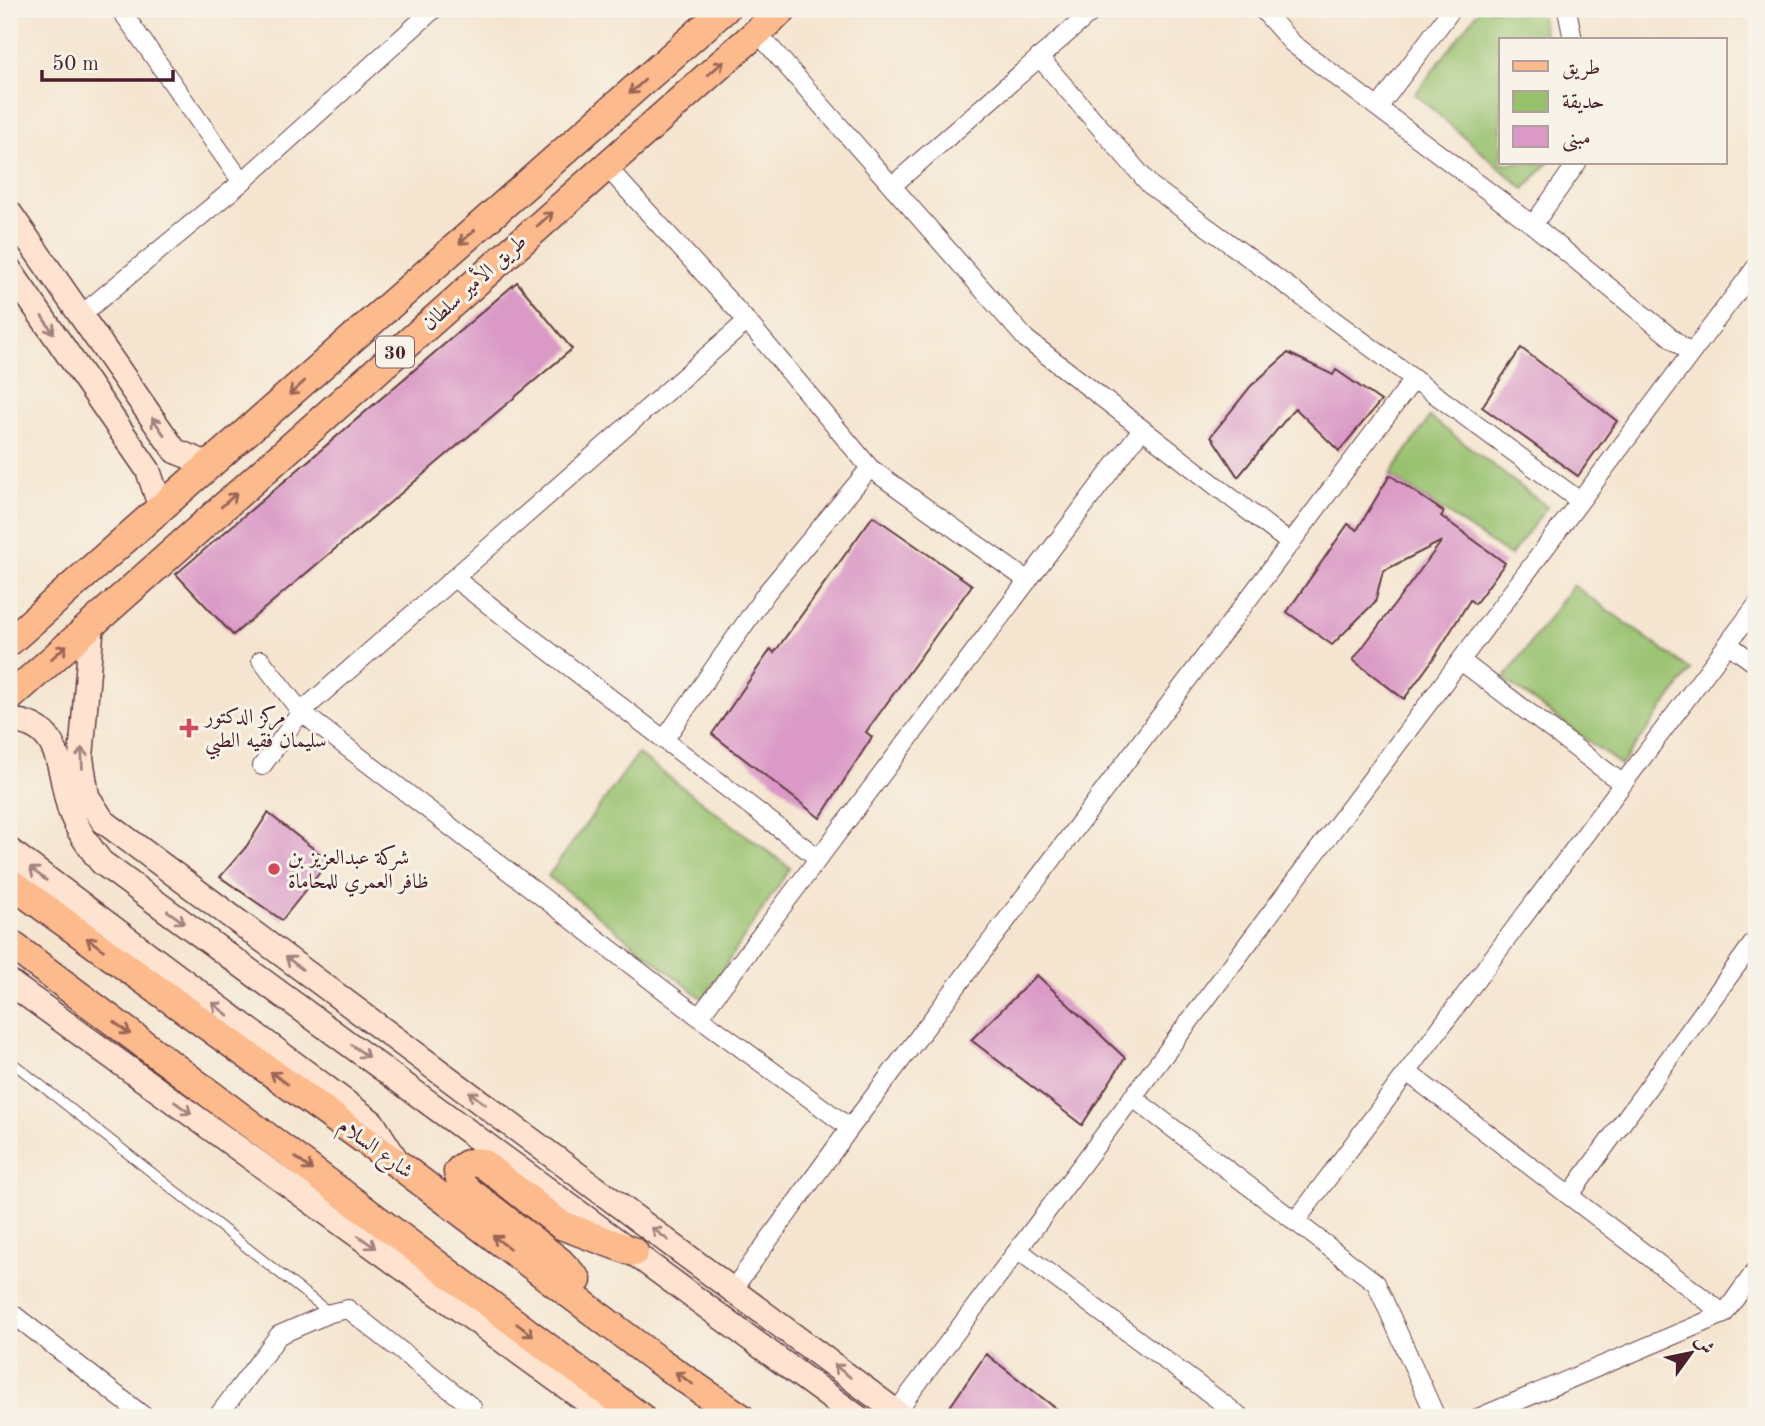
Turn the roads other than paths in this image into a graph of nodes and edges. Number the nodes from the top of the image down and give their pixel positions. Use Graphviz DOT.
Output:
graph roads {
  1 [pos="120,9"];
  2 [pos="434,9"];
  3 [pos="725,9"];
  4 [pos="783,9"];
  5 [pos="1094,9"];
  6 [pos="1262,9"];
  7 [pos="1452,9"];
  8 [pos="1567,9"];
  9 [pos="757,32"];
  10 [pos="1573,38"];
  11 [pos="1039,57"];
  12 [pos="1378,108"];
  13 [pos="1576,164"];
  14 [pos="606,165"];
  15 [pos="242,181"];
  16 [pos="893,186"];
  17 [pos="9,212"];
  18 [pos="1533,225"];
  19 [pos="1756,267"];
  20 [pos="9,269"];
  21 [pos="81,315"];
  22 [pos="747,321"];
  23 [pos="1690,353"];
  24 [pos="1414,379"];
  25 [pos="1142,429"];
  26 [pos="210,466"];
  27 [pos="870,468"];
  28 [pos="1580,501"];
  29 [pos="161,508"];
  30 [pos="126,539"];
  31 [pos="1291,544"];
  32 [pos="454,578"];
  33 [pos="1028,581"];
  34 [pos="1756,606"];
  35 [pos="9,620"];
  36 [pos="92,622"];
  37 [pos="9,642"];
  38 [pos="1728,644"];
  39 [pos="261,660"];
  40 [pos="1461,661"];
  41 [pos="1756,664"];
  42 [pos="9,698"];
  43 [pos="301,712"];
  44 [pos="9,721"];
  45 [pos="664,740"];
  46 [pos="262,766"];
  47 [pos="1623,784"];
  48 [pos="9,850"];
  49 [pos="818,858"];
  50 [pos="9,881"];
  51 [pos="1756,939"];
  52 [pos="9,943"];
  53 [pos="9,982"];
  54 [pos="699,1017"];
  55 [pos="9,1060"];
  56 [pos="1407,1072"];
  57 [pos="1132,1097"];
  58 [pos="850,1128"];
  59 [pos="400,1165"];
  60 [pos="1569,1196"];
  61 [pos="1295,1222"];
  62 [pos="1018,1250"];
  63 [pos="634,1252"];
  64 [pos="1756,1270"];
  65 [pos="733,1289"];
  66 [pos="9,1311"];
  67 [pos="330,1313"];
  68 [pos="1724,1314"];
  69 [pos="653,1357"];
  70 [pos="473,1414"];
  71 [pos="900,1415"];
  72 [pos="145,1417"];
  73 [pos="217,1417"];
  74 [pos="608,1417"];
  75 [pos="640,1417"];
  76 [pos="740,1417"];
  77 [pos="857,1417"];
  78 [pos="1241,1417"];
  79 [pos="1436,1417"];
  80 [pos="1480,1417"];
  1 -- 15 [label="street"];
  2 -- 15 [label="street"];
  3 -- 26 [label="main road, طريق الأمير سلطان / 30, one-way"];
  4 -- 9 [label="main road, طريق الأمير سلطان / 30"];
  5 -- 11 [label="street"];
  6 -- 12 [label="street"];
  7 -- 12 [label="street"];
  8 -- 10 [label="street"];
  14 -- 9 [label="main road, طريق الأمير سلطان / 30, one-way"];
  9 -- 16 [label="street"];
  11 -- 16 [label="street"];
  11 -- 24 [label="street"];
  12 -- 18 [label="street"];
  13 -- 18 [label="street"];
  14 -- 22 [label="street"];
  36 -- 14 [label="main road, طريق الأمير سلطان / 30, one-way"];
  15 -- 21 [label="street"];
  16 -- 25 [label="street"];
  17 -- 21 [label="main road"];
  18 -- 23 [label="street"];
  19 -- 23 [label="street"];
  20 -- 29 [label="main road, one-way"];
  26 -- 21 [label="main road, one-way"];
  22 -- 27 [label="street"];
  22 -- 32 [label="street"];
  23 -- 28 [label="street"];
  24 -- 28 [label="street"];
  24 -- 31 [label="street"];
  25 -- 31 [label="street"];
  25 -- 33 [label="street"];
  26 -- 29 [label="main road, طريق الأمير سلطان / 30"];
  27 -- 33 [label="street"];
  27 -- 45 [label="street"];
  28 -- 40 [label="street"];
  29 -- 30 [label="main road, طريق الأمير سلطان / 30"];
  30 -- 35 [label="main road"];
  30 -- 37 [label="main road, طريق الأمير سلطان / 30"];
  31 -- 58 [label="street"];
  32 -- 43 [label="street"];
  32 -- 45 [label="street"];
  33 -- 49 [label="street"];
  34 -- 38 [label="street"];
  42 -- 36 [label="main road, طريق الأمير سلطان / 30, one-way"];
  65 -- 36 [label="main road, one-way"];
  38 -- 41 [label="street"];
  38 -- 47 [label="street"];
  39 -- 43 [label="street"];
  40 -- 47 [label="street"];
  40 -- 57 [label="street"];
  43 -- 46 [label="street"];
  43 -- 54 [label="street"];
  44 -- 63 [label="main road, one-way"];
  45 -- 49 [label="street"];
  47 -- 56 [label="street"];
  59 -- 48 [label="main road, one-way"];
  49 -- 54 [label="street"];
  59 -- 50 [label="main road, شارع السلام, one-way"];
  51 -- 60 [label="street"];
  52 -- 75 [label="main road, one-way"];
  53 -- 74 [label="main road, one-way"];
  54 -- 58 [label="street"];
  55 -- 67 [label="lane"];
  56 -- 60 [label="street"];
  56 -- 61 [label="street"];
  57 -- 61 [label="street"];
  57 -- 62 [label="street"];
  58 -- 65 [label="street"];
  69 -- 59 [label="main road, شارع السلام, one-way"];
  60 -- 68 [label="street"];
  61 -- 79 [label="street"];
  62 -- 71 [label="street"];
  62 -- 78 [label="street"];
  63 -- 69 [label="main road"];
  63 -- 77 [label="main road"];
  64 -- 68 [label="street"];
  71 -- 65 [label="main road, one-way"];
  66 -- 72 [label="street"];
  67 -- 70 [label="street"];
  67 -- 73 [label="street"];
  68 -- 80 [label="street"];
  76 -- 69 [label="main road, شارع السلام, one-way"];
}
